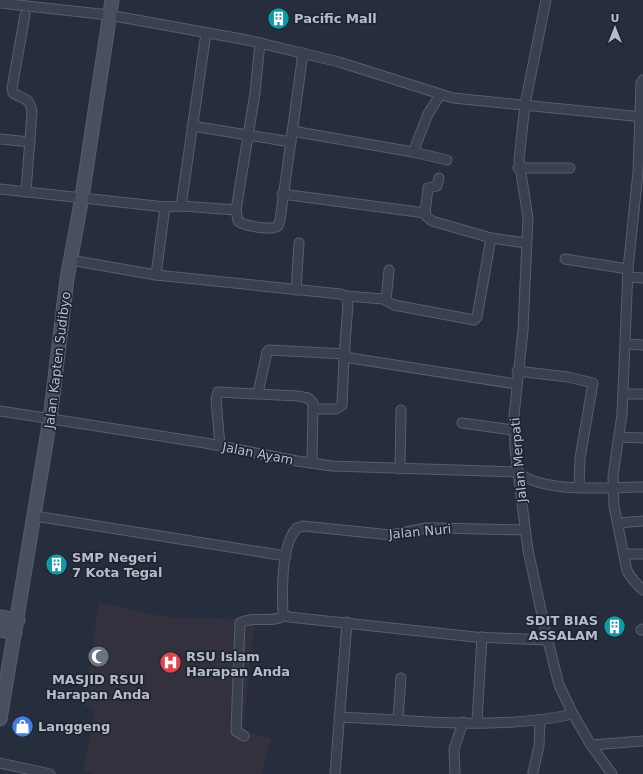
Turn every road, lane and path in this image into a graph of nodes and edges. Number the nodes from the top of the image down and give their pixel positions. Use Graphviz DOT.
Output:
graph roads {
  1 [pos="112,0"];
  2 [pos="546,0"];
  3 [pos="0,3"];
  4 [pos="24,15"];
  5 [pos="109,16"];
  6 [pos="206,33"];
  7 [pos="260,43"];
  8 [pos="303,53"];
  9 [pos="643,80"];
  10 [pos="440,95"];
  11 [pos="525,104"];
  12 [pos="642,117"];
  13 [pos="192,126"];
  14 [pos="292,131"];
  15 [pos="248,135"];
  16 [pos="0,139"];
  17 [pos="30,142"];
  18 [pos="291,142"];
  19 [pos="413,152"];
  20 [pos="447,160"];
  21 [pos="518,168"];
  22 [pos="570,168"];
  23 [pos="641,172"];
  24 [pos="439,178"];
  25 [pos="0,189"];
  26 [pos="26,192"];
  27 [pos="282,194"];
  28 [pos="82,197"];
  29 [pos="181,206"];
  30 [pos="165,207"];
  31 [pos="236,210"];
  32 [pos="425,213"];
  33 [pos="638,214"];
  34 [pos="491,238"];
  35 [pos="299,243"];
  36 [pos="526,243"];
  37 [pos="565,259"];
  38 [pos="70,260"];
  39 [pos="389,270"];
  40 [pos="628,273"];
  41 [pos="156,275"];
  42 [pos="643,278"];
  43 [pos="296,290"];
  44 [pos="346,296"];
  45 [pos="386,300"];
  46 [pos="626,344"];
  47 [pos="643,346"];
  48 [pos="345,356"];
  49 [pos="517,371"];
  50 [pos="516,384"];
  51 [pos="258,393"];
  52 [pos="623,394"];
  53 [pos="643,394"];
  54 [pos="314,409"];
  55 [pos="401,410"];
  56 [pos="0,411"];
  57 [pos="50,420"];
  58 [pos="462,423"];
  59 [pos="513,430"];
  60 [pos="618,437"];
  61 [pos="643,438"];
  62 [pos="220,446"];
  63 [pos="312,463"];
  64 [pos="400,469"];
  65 [pos="518,472"];
  66 [pos="579,487"];
  67 [pos="613,487"];
  68 [pos="643,487"];
  69 [pos="35,516"];
  70 [pos="643,521"];
  71 [pos="618,523"];
  72 [pos="525,530"];
  73 [pos="624,554"];
  74 [pos="643,554"];
  75 [pos="286,556"];
  76 [pos="643,590"];
  77 [pos="284,616"];
  78 [pos="0,617"];
  79 [pos="347,622"];
  80 [pos="16,626"];
  81 [pos="0,630"];
  82 [pos="482,637"];
  83 [pos="547,640"];
  84 [pos="401,678"];
  85 [pos="573,714"];
  86 [pos="339,717"];
  87 [pos="0,719"];
  88 [pos="398,719"];
  89 [pos="540,720"];
  90 [pos="463,722"];
  91 [pos="477,722"];
  92 [pos="244,736"];
  93 [pos="643,741"];
  94 [pos="591,745"];
  95 [pos="0,762"];
  96 [pos="533,772"];
  97 [pos="50,774"];
  98 [pos="334,774"];
  99 [pos="455,774"];
  100 [pos="612,774"];
  1 -- 5 [label="main road, Jalan Kapten Sudibyo"];
  2 -- 11 [label="street, Jalan Merpati"];
  3 -- 5 [label="street"];
  4 -- 17 [label="street"];
  5 -- 6 [label="street"];
  5 -- 28 [label="main road, Jalan Kapten Sudibyo"];
  6 -- 7 [label="street"];
  6 -- 13 [label="street"];
  7 -- 8 [label="street"];
  7 -- 15 [label="street"];
  8 -- 10 [label="street"];
  8 -- 14 [label="street"];
  9 -- 12 [label="street"];
  10 -- 11 [label="street"];
  10 -- 19 [label="street"];
  11 -- 12 [label="street"];
  11 -- 21 [label="street, Jalan Merpati"];
  12 -- 23 [label="street"];
  13 -- 15 [label="street"];
  13 -- 29 [label="street"];
  14 -- 18 [label="street"];
  14 -- 19 [label="street"];
  15 -- 18 [label="street"];
  15 -- 31 [label="street"];
  16 -- 17 [label="street"];
  17 -- 26 [label="street"];
  18 -- 27 [label="street"];
  19 -- 20 [label="street"];
  21 -- 22 [label="street"];
  21 -- 36 [label="street, Jalan Merpati"];
  23 -- 33 [label="street"];
  24 -- 32 [label="street"];
  25 -- 26 [label="street"];
  26 -- 28 [label="street"];
  27 -- 31 [label="street"];
  27 -- 32 [label="street"];
  28 -- 30 [label="street"];
  28 -- 38 [label="main road, Jalan Kapten Sudibyo"];
  29 -- 30 [label="street"];
  29 -- 31 [label="street"];
  30 -- 41 [label="street"];
  32 -- 34 [label="street"];
  33 -- 40 [label="street"];
  34 -- 36 [label="street"];
  34 -- 45 [label="street"];
  35 -- 43 [label="street"];
  36 -- 49 [label="street, Jalan Merpati"];
  37 -- 40 [label="street"];
  38 -- 41 [label="street"];
  38 -- 57 [label="main road, Jalan Kapten Sudibyo"];
  39 -- 45 [label="street"];
  40 -- 42 [label="street"];
  40 -- 46 [label="street"];
  41 -- 43 [label="street"];
  43 -- 44 [label="street"];
  44 -- 45 [label="street"];
  44 -- 48 [label="street"];
  46 -- 47 [label="street"];
  46 -- 52 [label="street"];
  48 -- 50 [label="street"];
  48 -- 51 [label="street"];
  48 -- 54 [label="street"];
  49 -- 50 [label="street, Jalan Merpati"];
  49 -- 66 [label="street"];
  50 -- 59 [label="street, Jalan Merpati"];
  51 -- 54 [label="street"];
  51 -- 62 [label="street"];
  52 -- 53 [label="street"];
  52 -- 60 [label="street"];
  54 -- 63 [label="street"];
  55 -- 64 [label="street"];
  56 -- 57 [label="street, Jalan Ayam"];
  57 -- 62 [label="street, Jalan Ayam"];
  57 -- 69 [label="main road, Jalan Kapten Sudibyo"];
  58 -- 59 [label="street"];
  59 -- 65 [label="street, Jalan Merpati"];
  60 -- 61 [label="street"];
  60 -- 67 [label="street"];
  62 -- 63 [label="street, Jalan Ayam"];
  63 -- 64 [label="street, Jalan Ayam"];
  64 -- 65 [label="street, Jalan Ayam"];
  65 -- 66 [label="street"];
  65 -- 72 [label="street, Jalan Merpati"];
  66 -- 67 [label="street"];
  67 -- 68 [label="street"];
  67 -- 71 [label="street"];
  69 -- 75 [label="street"];
  69 -- 80 [label="main road, Jalan Kapten Sudibyo"];
  70 -- 71 [label="street"];
  71 -- 73 [label="street"];
  72 -- 75 [label="street, Jalan Nuri"];
  72 -- 83 [label="street, Jalan Merpati"];
  73 -- 74 [label="street"];
  73 -- 76 [label="street"];
  75 -- 77 [label="street, Jalan Nuri"];
  77 -- 79 [label="street"];
  77 -- 92 [label="street"];
  78 -- 80 [label="main road"];
  79 -- 82 [label="street"];
  79 -- 86 [label="street"];
  80 -- 81 [label="main road"];
  80 -- 87 [label="main road, Jalan Kapten Sudibyo"];
  82 -- 83 [label="street"];
  82 -- 91 [label="street"];
  83 -- 85 [label="street, Jalan Merpati"];
  84 -- 88 [label="street"];
  85 -- 89 [label="street"];
  85 -- 94 [label="street, Jalan Merpati"];
  86 -- 88 [label="street"];
  86 -- 98 [label="street"];
  88 -- 90 [label="street"];
  89 -- 91 [label="street"];
  89 -- 96 [label="street"];
  90 -- 91 [label="street"];
  90 -- 99 [label="street"];
  93 -- 94 [label="street"];
  94 -- 100 [label="street, Jalan Merpati"];
  95 -- 97 [label="street"];
}
